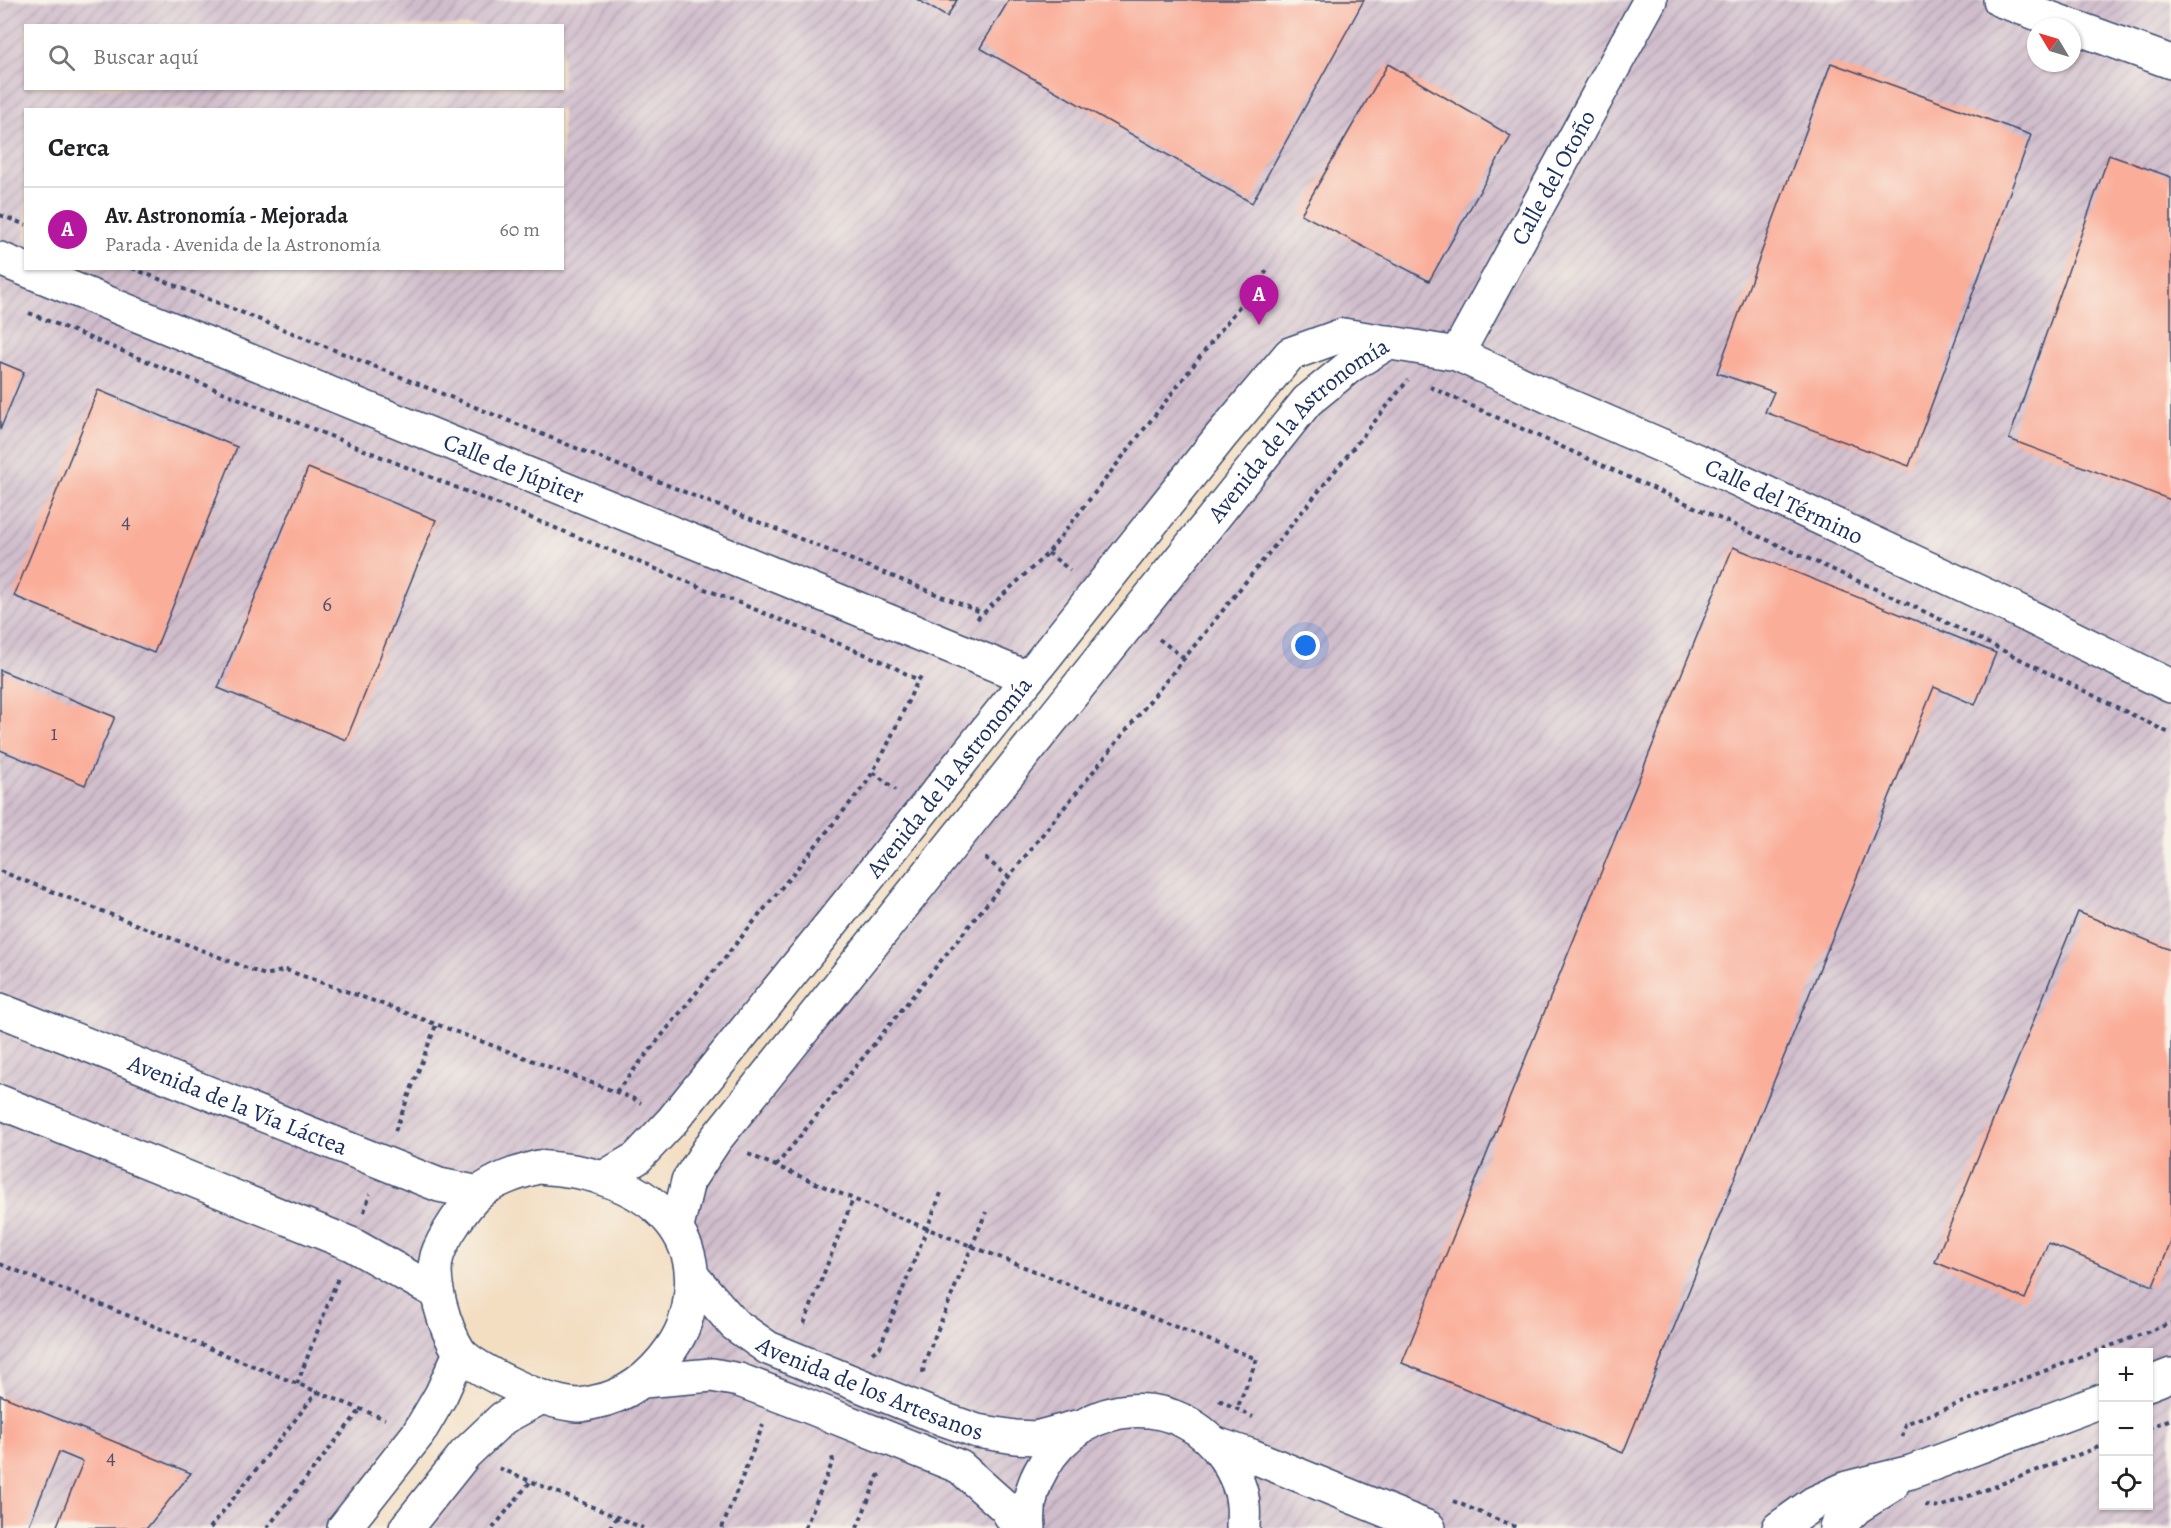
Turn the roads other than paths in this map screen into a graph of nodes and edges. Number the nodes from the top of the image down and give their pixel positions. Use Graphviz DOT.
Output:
graph roads {
  1 [pos="1650,0"];
  2 [pos="2000,0"];
  3 [pos="2171,62"];
  4 [pos="0,259"];
  5 [pos="24,269"];
  6 [pos="27,270"];
  7 [pos="1389,342"];
  8 [pos="1456,354"];
  9 [pos="1029,678"];
  10 [pos="2171,686"];
  11 [pos="0,1010"];
  12 [pos="0,1102"];
  13 [pos="603,1178"];
  14 [pos="479,1193"];
  15 [pos="677,1227"];
  16 [pos="693,1277"];
  17 [pos="436,1292"];
  18 [pos="460,1353"];
  19 [pos="2171,1375"];
  20 [pos="643,1381"];
  21 [pos="2153,1382"];
  22 [pos="542,1397"];
  23 [pos="2100,1402"];
  24 [pos="1077,1427"];
  25 [pos="1215,1444"];
  26 [pos="1905,1459"];
  27 [pos="344,1528"];
  28 [pos="406,1528"];
  29 [pos="1018,1528"];
  30 [pos="1029,1528"];
  31 [pos="1243,1528"];
  32 [pos="1429,1528"];
  33 [pos="1779,1528"];
  34 [pos="1836,1528"];
  1 -- 8 [label="street, Calle del Otoño"];
  2 -- 3 [label="street"];
  4 -- 5 [label="street, Calle de Júpiter"];
  6 -- 9 [label="street, Calle de Júpiter"];
  7 -- 8 [label="street, Calle del Término"];
  7 -- 9 [label="street, Avenida de la Astronomía"];
  7 -- 15 [label="street, Avenida de la Astronomía"];
  8 -- 10 [label="street, Calle del Término"];
  9 -- 13 [label="street, Avenida de la Astronomía"];
  11 -- 14 [label="street, Avenida de la Vía Láctea"];
  12 -- 17 [label="street"];
  13 -- 14 [label="street"];
  13 -- 15 [label="street"];
  14 -- 17 [label="street"];
  15 -- 16 [label="street"];
  16 -- 20 [label="street"];
  16 -- 24 [label="street, Avenida de los Artesanos"];
  17 -- 18 [label="street"];
  18 -- 22 [label="street"];
  18 -- 27 [label="street"];
  19 -- 21 [label="street"];
  20 -- 22 [label="street"];
  20 -- 29 [label="street, Avenida de los Artesanos"];
  22 -- 28 [label="street"];
  23 -- 26 [label="street"];
  24 -- 25 [label="street"];
  24 -- 30 [label="street"];
  25 -- 31 [label="street"];
  25 -- 32 [label="street"];
  26 -- 33 [label="street"];
  26 -- 34 [label="street"];
}
